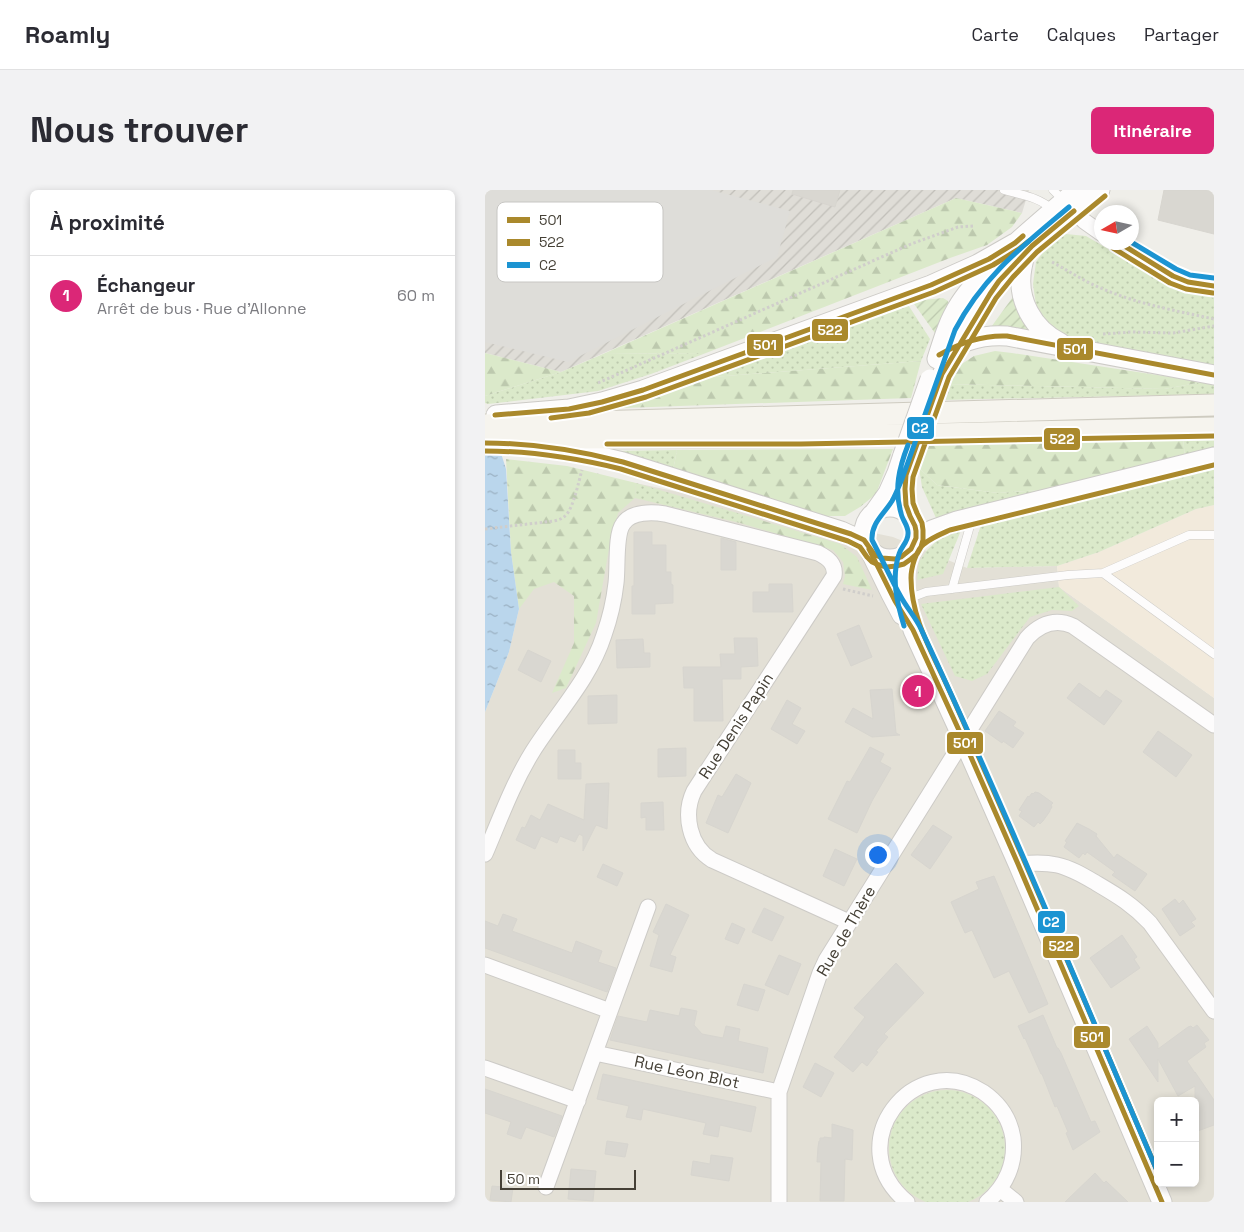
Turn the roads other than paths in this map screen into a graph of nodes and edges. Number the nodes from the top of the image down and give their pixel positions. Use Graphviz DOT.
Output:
graph roads {
  1 [pos="1004,190"];
  2 [pos="1100,190"];
  3 [pos="1064,204"];
  4 [pos="1094,228"];
  5 [pos="1020,248"];
  6 [pos="1130,250"];
  7 [pos="931,285"];
  8 [pos="1214,286"];
  9 [pos="961,301"];
  10 [pos="962,339"];
  11 [pos="1069,347"];
  12 [pos="939,355"];
  13 [pos="1214,375"];
  14 [pos="935,380"];
  15 [pos="1214,405"];
  16 [pos="493,427"];
  17 [pos="1214,428"];
  18 [pos="907,456"];
  19 [pos="1214,457"];
  20 [pos="873,514"];
  21 [pos="909,515"];
  22 [pos="973,517"];
  23 [pos="1214,535"];
  24 [pos="867,545"];
  25 [pos="911,548"];
  26 [pos="1103,573"];
  27 [pos="952,589"];
  28 [pos="900,601"];
  29 [pos="1214,654"];
  30 [pos="1214,725"];
  31 [pos="963,739"];
  32 [pos="485,854"];
  33 [pos="1018,864"];
  34 [pos="648,907"];
  35 [pos="849,922"];
  36 [pos="485,966"];
  37 [pos="611,1011"];
  38 [pos="1214,1011"];
  39 [pos="595,1053"];
  40 [pos="485,1068"];
  41 [pos="779,1092"];
  42 [pos="578,1101"];
  43 [pos="546,1187"];
  44 [pos="1000,1189"];
  45 [pos="779,1202"];
  46 [pos="907,1202"];
  47 [pos="987,1202"];
  48 [pos="1016,1202"];
  49 [pos="1162,1202"];
  1 -- 3 [label="lane"];
  2 -- 3 [label="street"];
  3 -- 4 [label="street"];
  3 -- 5 [label="street"];
  5 -- 7 [label="street"];
  5 -- 9 [label="street"];
  5 -- 10 [label="street"];
  5 -- 11 [label="street"];
  6 -- 8 [label="street"];
  7 -- 9 [label="street"];
  7 -- 16 [label="street"];
  9 -- 10 [label="street"];
  9 -- 12 [label="street"];
  10 -- 11 [label="street"];
  10 -- 12 [label="street"];
  10 -- 14 [label="street"];
  11 -- 13 [label="street"];
  12 -- 14 [label="street"];
  14 -- 18 [label="street"];
  15 -- 16 [label="main road"];
  16 -- 17 [label="main road"];
  16 -- 24 [label="street"];
  18 -- 20 [label="street"];
  18 -- 21 [label="street"];
  19 -- 22 [label="street"];
  20 -- 21 [label="street"];
  20 -- 24 [label="street"];
  21 -- 25 [label="street"];
  22 -- 25 [label="street"];
  22 -- 27 [label="lane"];
  23 -- 26 [label="lane"];
  24 -- 25 [label="street"];
  24 -- 28 [label="street"];
  25 -- 28 [label="street"];
  26 -- 27 [label="lane"];
  26 -- 29 [label="lane"];
  27 -- 28 [label="lane"];
  28 -- 31 [label="street"];
  30 -- 31 [label="street, Rue de Thère"];
  31 -- 33 [label="street"];
  31 -- 35 [label="street, Rue de Thère"];
  32 -- 35 [label="street, Rue Denis Papin"];
  33 -- 38 [label="street"];
  33 -- 49 [label="street"];
  34 -- 37 [label="street"];
  35 -- 41 [label="street, Rue de Thère"];
  36 -- 37 [label="street"];
  37 -- 39 [label="street"];
  39 -- 41 [label="street, Rue Léon Blot"];
  39 -- 42 [label="street"];
  40 -- 42 [label="street"];
  41 -- 45 [label="street, Rue de Thère"];
  42 -- 43 [label="street"];
  44 -- 46 [label="street"];
  44 -- 47 [label="street"];
  44 -- 48 [label="street"];
}
